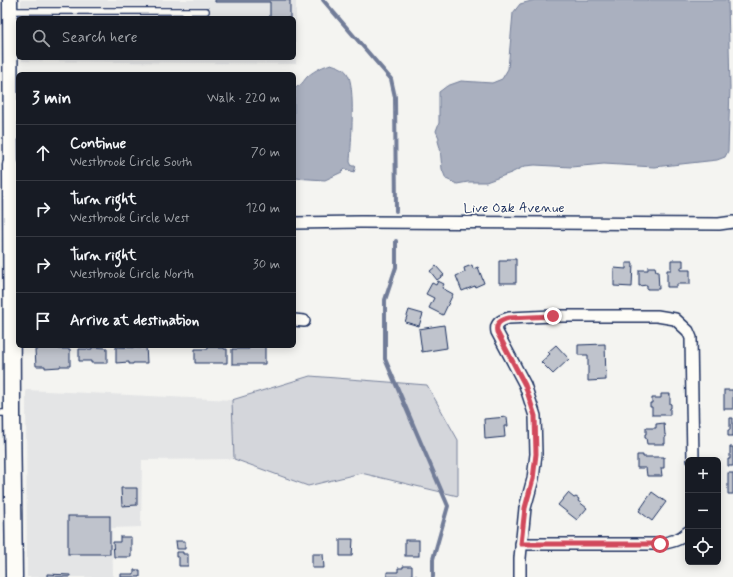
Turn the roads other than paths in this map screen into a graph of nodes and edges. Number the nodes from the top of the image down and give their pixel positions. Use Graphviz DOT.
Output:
graph roads {
  1 [pos="10,6"];
  2 [pos="206,11"];
  3 [pos="11,166"];
  4 [pos="733,222"];
  5 [pos="296,223"];
  6 [pos="15,226"];
  7 [pos="15,318"];
  8 [pos="6,413"];
  9 [pos="693,457"];
  10 [pos="685,535"];
  11 [pos="521,544"];
  12 [pos="14,577"];
  13 [pos="520,577"];
  1 -- 2 [label="lane"];
  1 -- 3 [label="street"];
  3 -- 6 [label="main road"];
  4 -- 5 [label="street, Live Oak Avenue"];
  6 -- 7 [label="main road"];
  7 -- 8 [label="main road"];
  8 -- 12 [label="main road"];
  9 -- 11 [label="street"];
  10 -- 11 [label="street"];
  11 -- 13 [label="street"];
}
